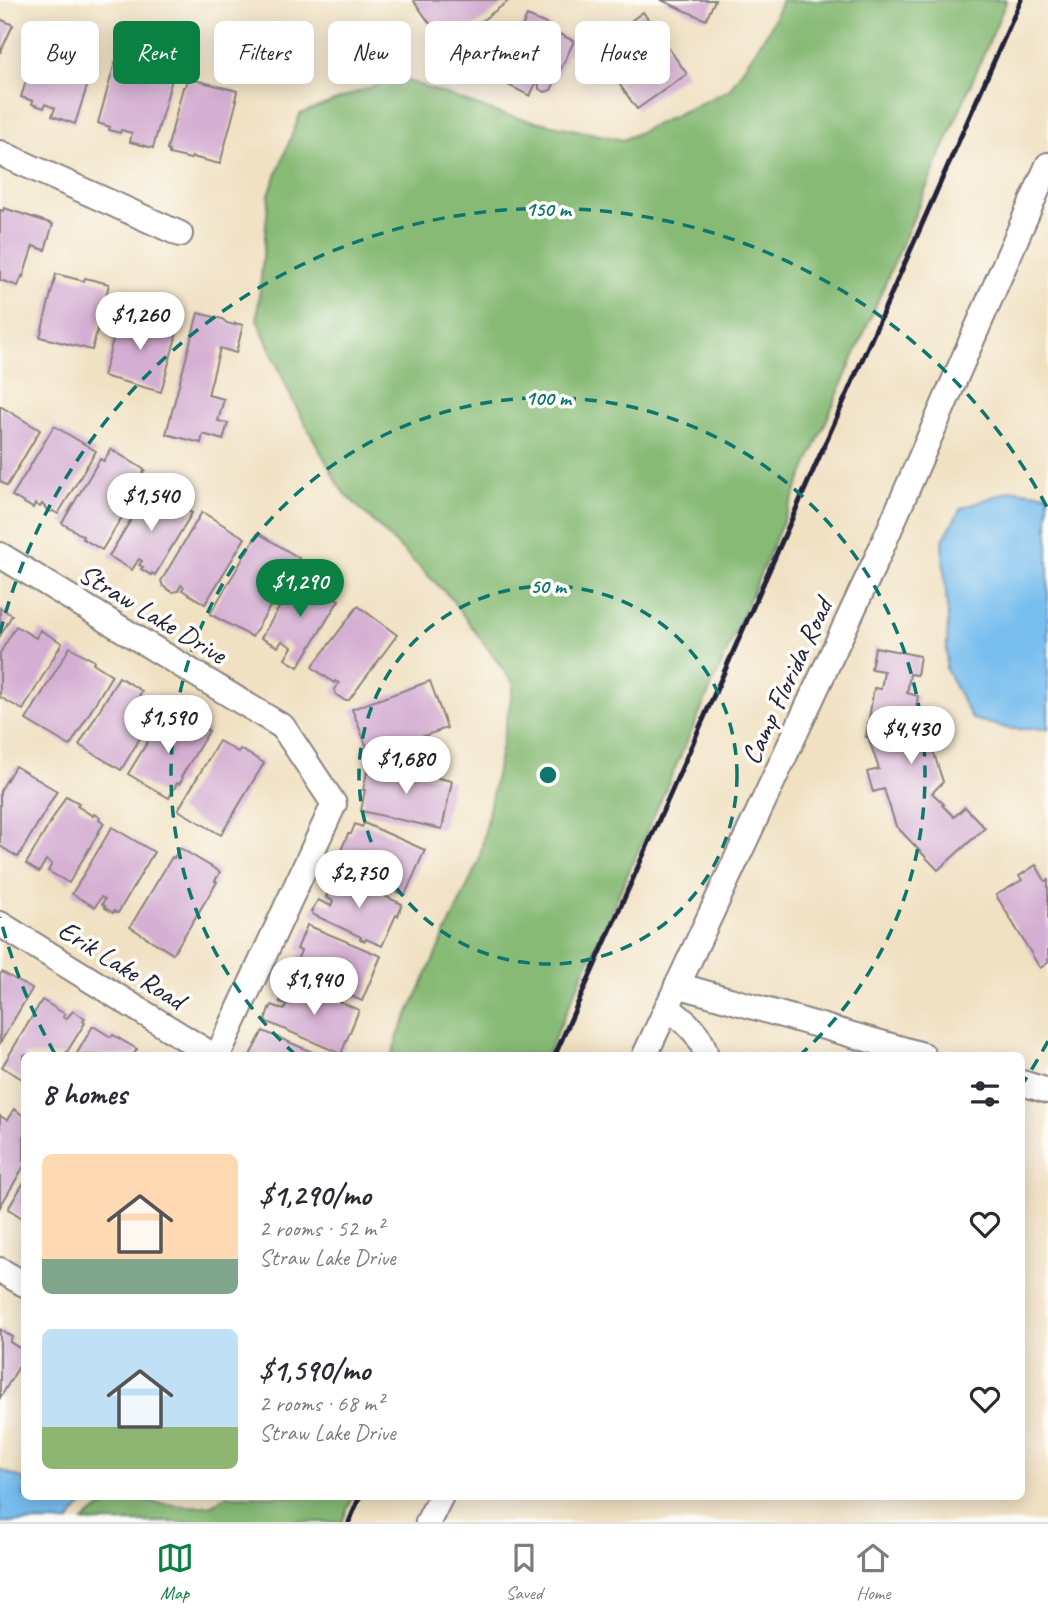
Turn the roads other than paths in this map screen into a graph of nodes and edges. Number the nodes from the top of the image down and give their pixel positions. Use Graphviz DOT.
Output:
graph roads {
  1 [pos="0,153"];
  2 [pos="1048,164"];
  3 [pos="180,234"];
  4 [pos="0,555"];
  5 [pos="0,924"];
  6 [pos="672,996"];
  7 [pos="207,1052"];
  8 [pos="219,1052"];
  9 [pos="646,1052"];
  10 [pos="705,1052"];
  11 [pos="910,1052"];
  12 [pos="1025,1084"];
  13 [pos="1048,1091"];
  14 [pos="0,1270"];
  15 [pos="21,1282"];
  1 -- 3 [label="street"];
  2 -- 6 [label="street, Camp Florida Road"];
  4 -- 8 [label="street, Straw Lake Drive"];
  5 -- 7 [label="street, Erik Lake Road"];
  6 -- 9 [label="street, Camp Florida Road"];
  6 -- 10 [label="street"];
  6 -- 11 [label="street"];
  12 -- 13 [label="street"];
  14 -- 15 [label="street"];
}
